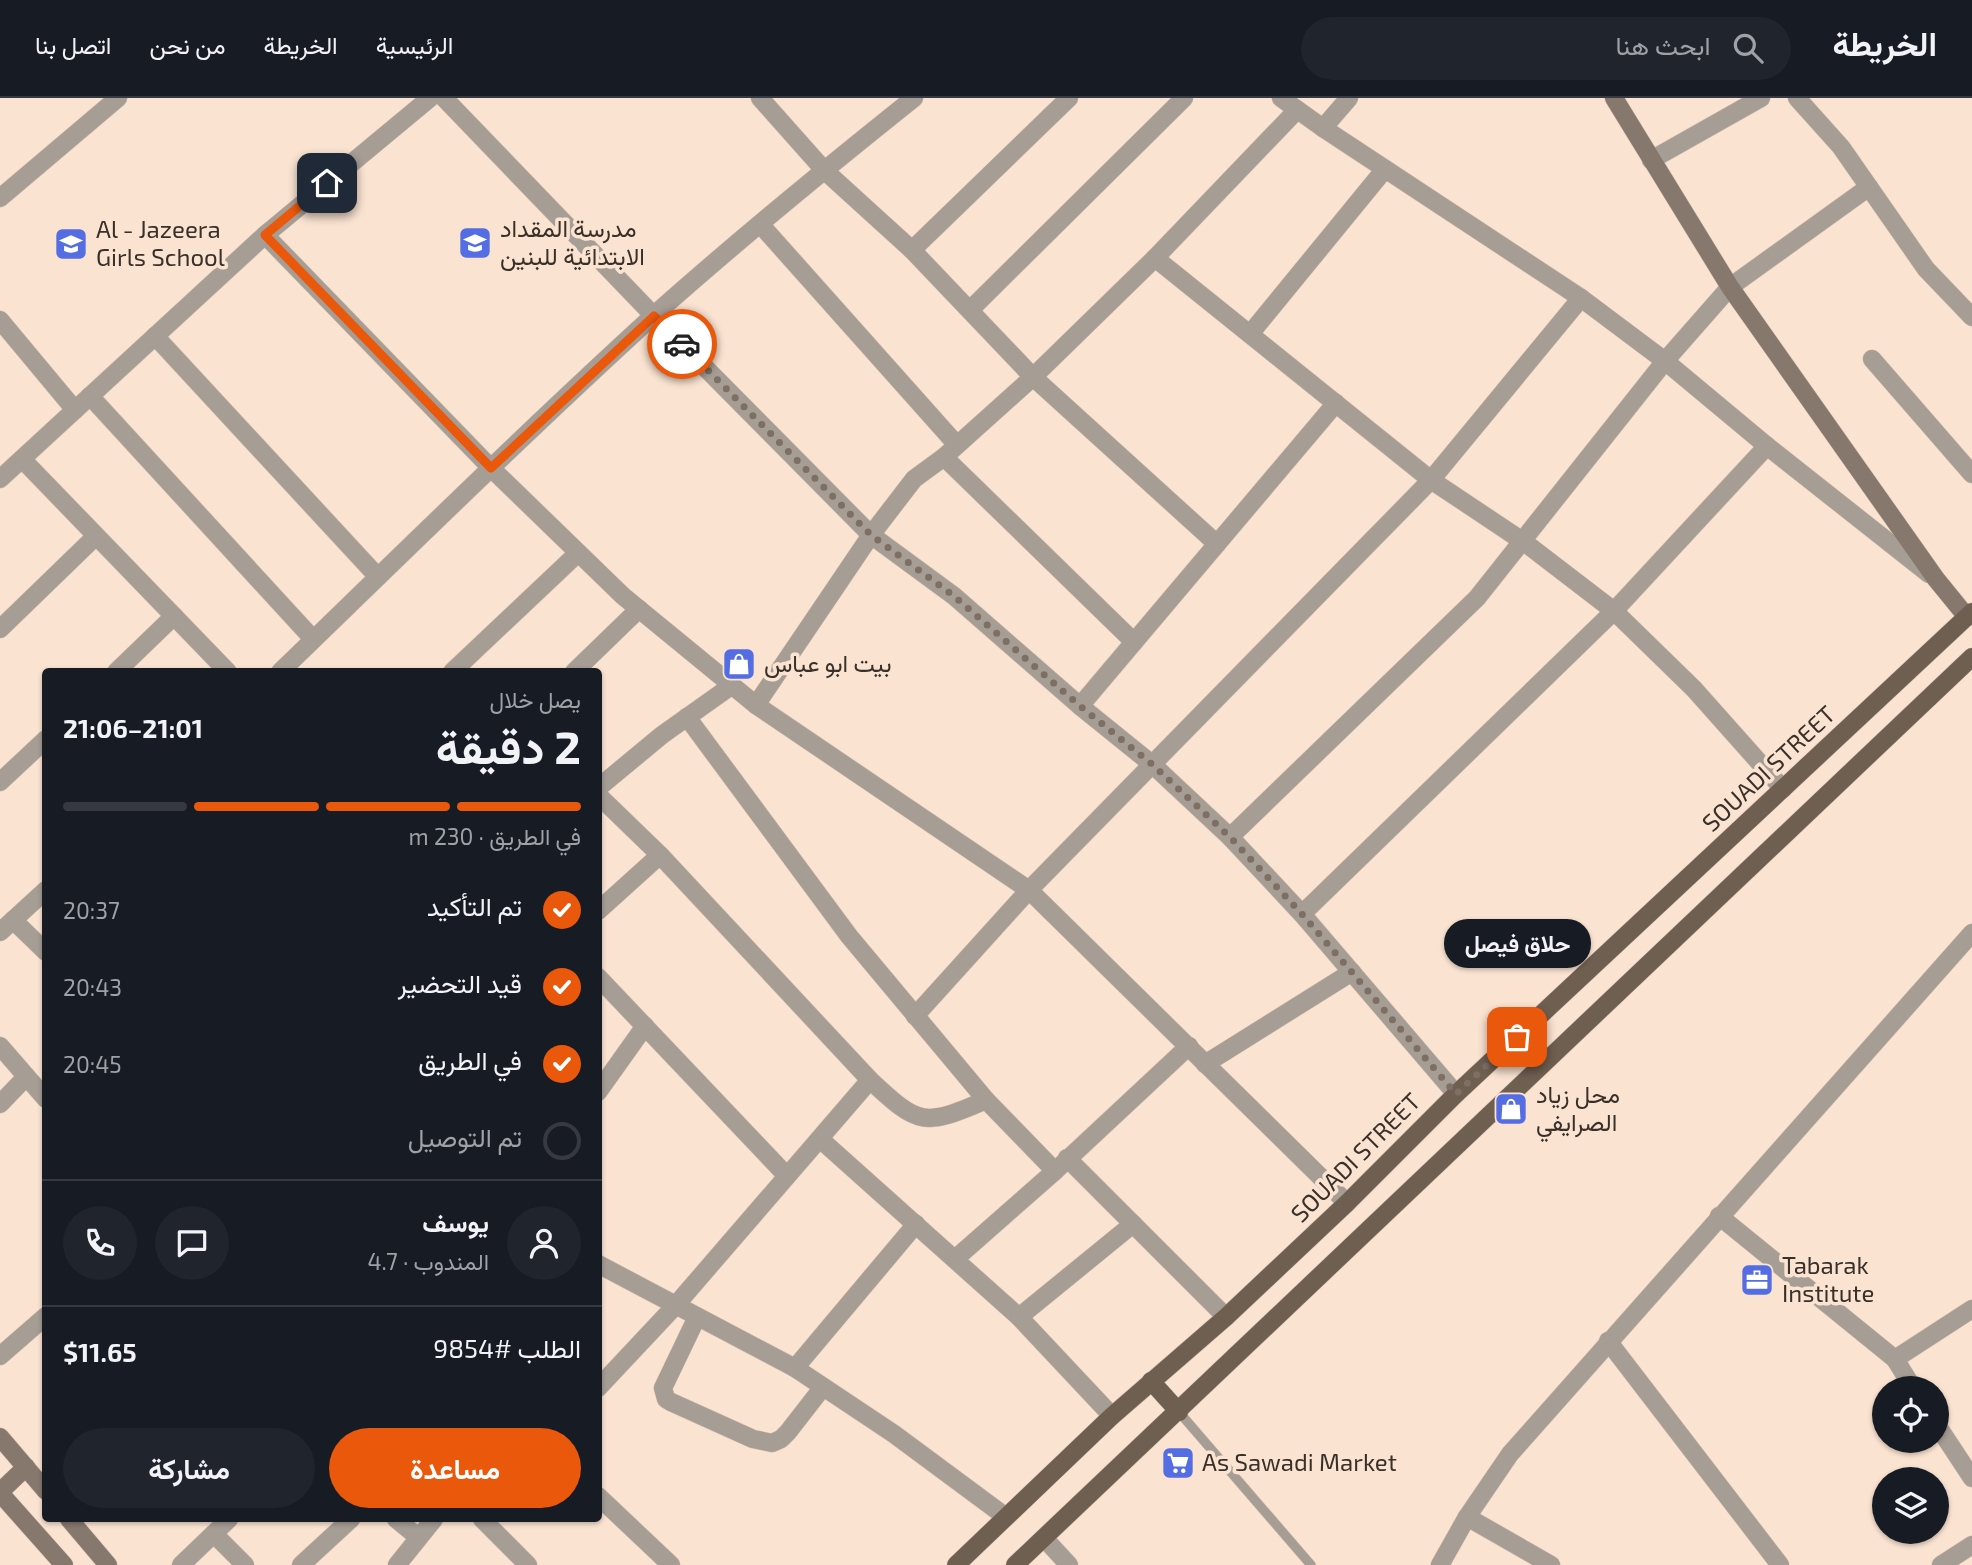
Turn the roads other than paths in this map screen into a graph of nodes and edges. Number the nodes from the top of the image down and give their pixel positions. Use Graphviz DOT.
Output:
graph roads {
  1 [pos="118,98"];
  2 [pos="430,98"];
  3 [pos="444,98"];
  4 [pos="760,98"];
  5 [pos="914,98"];
  6 [pos="1069,98"];
  7 [pos="1184,98"];
  8 [pos="1281,98"];
  9 [pos="1349,98"];
  10 [pos="1614,98"];
  11 [pos="1761,98"];
  12 [pos="1797,98"];
  13 [pos="1297,110"];
  14 [pos="1323,128"];
  15 [pos="1651,160"];
  16 [pos="1385,169"];
  17 [pos="824,170"];
  18 [pos="1869,187"];
  19 [pos="0,198"];
  20 [pos="761,224"];
  21 [pos="265,235"];
  22 [pos="912,250"];
  23 [pos="1155,258"];
  24 [pos="1730,287"];
  25 [pos="1581,299"];
  26 [pos="970,310"];
  27 [pos="654,316"];
  28 [pos="1972,317"];
  29 [pos="0,320"];
  30 [pos="1250,334"];
  31 [pos="155,336"];
  32 [pos="1872,359"];
  33 [pos="1665,361"];
  34 [pos="1033,377"];
  35 [pos="90,396"];
  36 [pos="1336,403"];
  37 [pos="75,410"];
  38 [pos="1767,446"];
  39 [pos="951,451"];
  40 [pos="22,459"];
  41 [pos="491,468"];
  42 [pos="1972,474"];
  43 [pos="0,479"];
  44 [pos="1431,481"];
  45 [pos="871,535"];
  46 [pos="96,536"];
  47 [pos="1524,542"];
  48 [pos="1217,544"];
  49 [pos="578,553"];
  50 [pos="378,577"];
  51 [pos="1936,579"];
  52 [pos="639,609"];
  53 [pos="1614,611"];
  54 [pos="1969,615"];
  55 [pos="174,617"];
  56 [pos="0,629"];
  57 [pos="313,639"];
  58 [pos="1134,642"];
  59 [pos="1972,657"];
  60 [pos="120,668"];
  61 [pos="224,668"];
  62 [pos="284,668"];
  63 [pos="456,668"];
  64 [pos="578,668"];
  65 [pos="731,686"];
  66 [pos="756,705"];
  67 [pos="1080,706"];
  68 [pos="687,717"];
  69 [pos="42,743"];
  70 [pos="1153,765"];
  71 [pos="0,782"];
  72 [pos="602,785"];
  73 [pos="1783,789"];
  74 [pos="602,799"];
  75 [pos="1230,837"];
  76 [pos="660,855"];
  77 [pos="1029,890"];
  78 [pos="42,894"];
  79 [pos="602,907"];
  80 [pos="1302,914"];
  81 [pos="6,926"];
  82 [pos="1972,933"];
  83 [pos="42,949"];
  84 [pos="1352,972"];
  85 [pos="602,980"];
  86 [pos="915,1016"];
  87 [pos="645,1026"];
  88 [pos="0,1046"];
  89 [pos="1189,1046"];
  90 [pos="1205,1064"];
  91 [pos="26,1077"];
  92 [pos="870,1080"];
  93 [pos="602,1086"];
  94 [pos="1456,1094"];
  95 [pos="42,1095"];
  96 [pos="986,1100"];
  97 [pos="0,1104"];
  98 [pos="820,1139"];
  99 [pos="1061,1165"];
  100 [pos="787,1176"];
  101 [pos="1347,1203"];
  102 [pos="1720,1216"];
  103 [pos="916,1224"];
  104 [pos="1133,1224"];
  105 [pos="955,1259"];
  106 [pos="602,1266"];
  107 [pos="676,1306"];
  108 [pos="1972,1309"];
  109 [pos="697,1317"];
  110 [pos="1019,1317"];
  111 [pos="1226,1317"];
  112 [pos="42,1319"];
  113 [pos="1608,1341"];
  114 [pos="0,1356"];
  115 [pos="1895,1359"];
  116 [pos="795,1368"];
  117 [pos="1906,1376"];
  118 [pos="1151,1381"];
  119 [pos="602,1384"];
  120 [pos="823,1387"];
  121 [pos="1179,1412"];
  122 [pos="1112,1416"];
  123 [pos="0,1437"];
  124 [pos="1949,1443"];
  125 [pos="26,1467"];
  126 [pos="1972,1478"];
  127 [pos="42,1485"];
  128 [pos="0,1492"];
  129 [pos="602,1500"];
  130 [pos="1006,1517"];
  131 [pos="1467,1517"];
  132 [pos="72,1522"];
  133 [pos="226,1522"];
  134 [pos="348,1522"];
  135 [pos="400,1522"];
  136 [pos="430,1522"];
  137 [pos="485,1522"];
  138 [pos="214,1534"];
  139 [pos="418,1536"];
  140 [pos="1044,1538"];
  141 [pos="1972,1545"];
  142 [pos="64,1565"];
  143 [pos="108,1565"];
  144 [pos="181,1565"];
  145 [pos="245,1565"];
  146 [pos="301,1565"];
  147 [pos="397,1565"];
  148 [pos="528,1565"];
  149 [pos="671,1565"];
  150 [pos="956,1565"];
  151 [pos="1015,1565"];
  152 [pos="1069,1565"];
  153 [pos="1311,1565"];
  154 [pos="1440,1565"];
  155 [pos="1551,1565"];
  156 [pos="1780,1565"];
  157 [pos="1941,1565"];
  1 -- 19 [label="street"];
  2 -- 21 [label="street"];
  3 -- 27 [label="street"];
  4 -- 17 [label="street"];
  5 -- 17 [label="street"];
  6 -- 22 [label="street"];
  7 -- 26 [label="street"];
  8 -- 13 [label="street"];
  9 -- 14 [label="street"];
  10 -- 15 [label="street"];
  11 -- 15 [label="street"];
  12 -- 18 [label="street"];
  13 -- 14 [label="street"];
  13 -- 23 [label="street"];
  14 -- 16 [label="street"];
  15 -- 24 [label="street"];
  16 -- 25 [label="street"];
  16 -- 30 [label="street"];
  17 -- 20 [label="street"];
  17 -- 22 [label="street"];
  18 -- 24 [label="street"];
  18 -- 28 [label="street"];
  20 -- 27 [label="street"];
  20 -- 39 [label="street"];
  21 -- 31 [label="street"];
  21 -- 41 [label="street"];
  22 -- 26 [label="street"];
  23 -- 30 [label="street"];
  23 -- 34 [label="street"];
  24 -- 33 [label="street"];
  24 -- 51 [label="street"];
  25 -- 33 [label="street"];
  25 -- 44 [label="street"];
  26 -- 34 [label="street"];
  27 -- 41 [label="street"];
  27 -- 45 [label="street"];
  29 -- 37 [label="street"];
  30 -- 36 [label="street"];
  31 -- 35 [label="street"];
  31 -- 50 [label="street"];
  32 -- 42 [label="street"];
  33 -- 38 [label="street"];
  33 -- 47 [label="street"];
  34 -- 39 [label="street"];
  34 -- 48 [label="street"];
  35 -- 37 [label="street"];
  35 -- 57 [label="street"];
  36 -- 44 [label="street"];
  36 -- 48 [label="street"];
  37 -- 40 [label="street"];
  38 -- 51 [label="street"];
  38 -- 53 [label="street"];
  39 -- 45 [label="street"];
  39 -- 58 [label="street"];
  40 -- 43 [label="street"];
  40 -- 46 [label="street"];
  41 -- 49 [label="street"];
  41 -- 50 [label="street"];
  44 -- 47 [label="street"];
  44 -- 70 [label="street"];
  45 -- 66 [label="street"];
  45 -- 67 [label="street"];
  46 -- 55 [label="street"];
  46 -- 56 [label="street"];
  47 -- 53 [label="street"];
  47 -- 75 [label="street"];
  48 -- 58 [label="street"];
  49 -- 52 [label="street"];
  49 -- 63 [label="street"];
  50 -- 57 [label="street"];
  51 -- 54 [label="street"];
  52 -- 64 [label="street"];
  52 -- 65 [label="street"];
  53 -- 73 [label="street"];
  53 -- 80 [label="street"];
  54 -- 73 [label="main road, SOUADI STREET"];
  55 -- 60 [label="street"];
  55 -- 61 [label="street"];
  57 -- 62 [label="street"];
  58 -- 67 [label="street"];
  59 -- 121 [label="main road"];
  65 -- 66 [label="street"];
  65 -- 68 [label="street"];
  66 -- 77 [label="street"];
  67 -- 70 [label="street"];
  68 -- 72 [label="street"];
  68 -- 86 [label="street"];
  69 -- 71 [label="street"];
  70 -- 75 [label="street"];
  70 -- 77 [label="street"];
  73 -- 94 [label="main road, SOUADI STREET"];
  74 -- 76 [label="street"];
  75 -- 80 [label="street"];
  76 -- 79 [label="street"];
  76 -- 92 [label="street"];
  77 -- 86 [label="street"];
  77 -- 89 [label="street"];
  78 -- 81 [label="street"];
  80 -- 84 [label="street"];
  81 -- 83 [label="street"];
  82 -- 102 [label="street"];
  84 -- 90 [label="street"];
  84 -- 94 [label="street"];
  85 -- 87 [label="street"];
  86 -- 96 [label="street"];
  87 -- 93 [label="street"];
  87 -- 100 [label="street"];
  88 -- 91 [label="street"];
  89 -- 90 [label="street"];
  89 -- 99 [label="street"];
  90 -- 101 [label="street"];
  91 -- 95 [label="street"];
  91 -- 97 [label="street"];
  92 -- 96 [label="street"];
  92 -- 98 [label="street"];
  94 -- 101 [label="main road, SOUADI STREET"];
  96 -- 99 [label="street"];
  98 -- 100 [label="street"];
  98 -- 103 [label="street"];
  99 -- 104 [label="street"];
  99 -- 105 [label="street"];
  100 -- 107 [label="street"];
  101 -- 111 [label="main road, SOUADI STREET"];
  102 -- 113 [label="street"];
  102 -- 115 [label="street"];
  103 -- 105 [label="street"];
  103 -- 116 [label="street"];
  104 -- 110 [label="street"];
  104 -- 111 [label="street"];
  105 -- 110 [label="street"];
  106 -- 107 [label="street"];
  107 -- 109 [label="street"];
  107 -- 119 [label="street"];
  108 -- 115 [label="street"];
  109 -- 116 [label="street"];
  109 -- 120 [label="street"];
  110 -- 122 [label="street"];
  111 -- 118 [label="main road, SOUADI STREET"];
  112 -- 114 [label="street"];
  113 -- 131 [label="street"];
  113 -- 156 [label="street"];
  115 -- 117 [label="street"];
  116 -- 120 [label="street"];
  118 -- 121 [label="main road"];
  118 -- 122 [label="main road, SOUADI STREET"];
  120 -- 130 [label="street"];
  121 -- 140 [label="main road"];
  121 -- 153 [label="lane"];
  122 -- 130 [label="main road, SOUADI STREET"];
  123 -- 125 [label="street"];
  124 -- 126 [label="street"];
  125 -- 127 [label="street"];
  125 -- 128 [label="street"];
  128 -- 142 [label="street"];
  129 -- 149 [label="street"];
  130 -- 150 [label="main road, SOUADI STREET"];
  131 -- 154 [label="street"];
  131 -- 155 [label="street"];
  132 -- 143 [label="street"];
  133 -- 138 [label="street"];
  134 -- 146 [label="street"];
  135 -- 139 [label="street"];
  136 -- 139 [label="street"];
  137 -- 148 [label="street"];
  138 -- 144 [label="street"];
  138 -- 145 [label="street"];
  139 -- 147 [label="street"];
  140 -- 151 [label="main road"];
  140 -- 152 [label="street"];
  141 -- 157 [label="street"];
}
